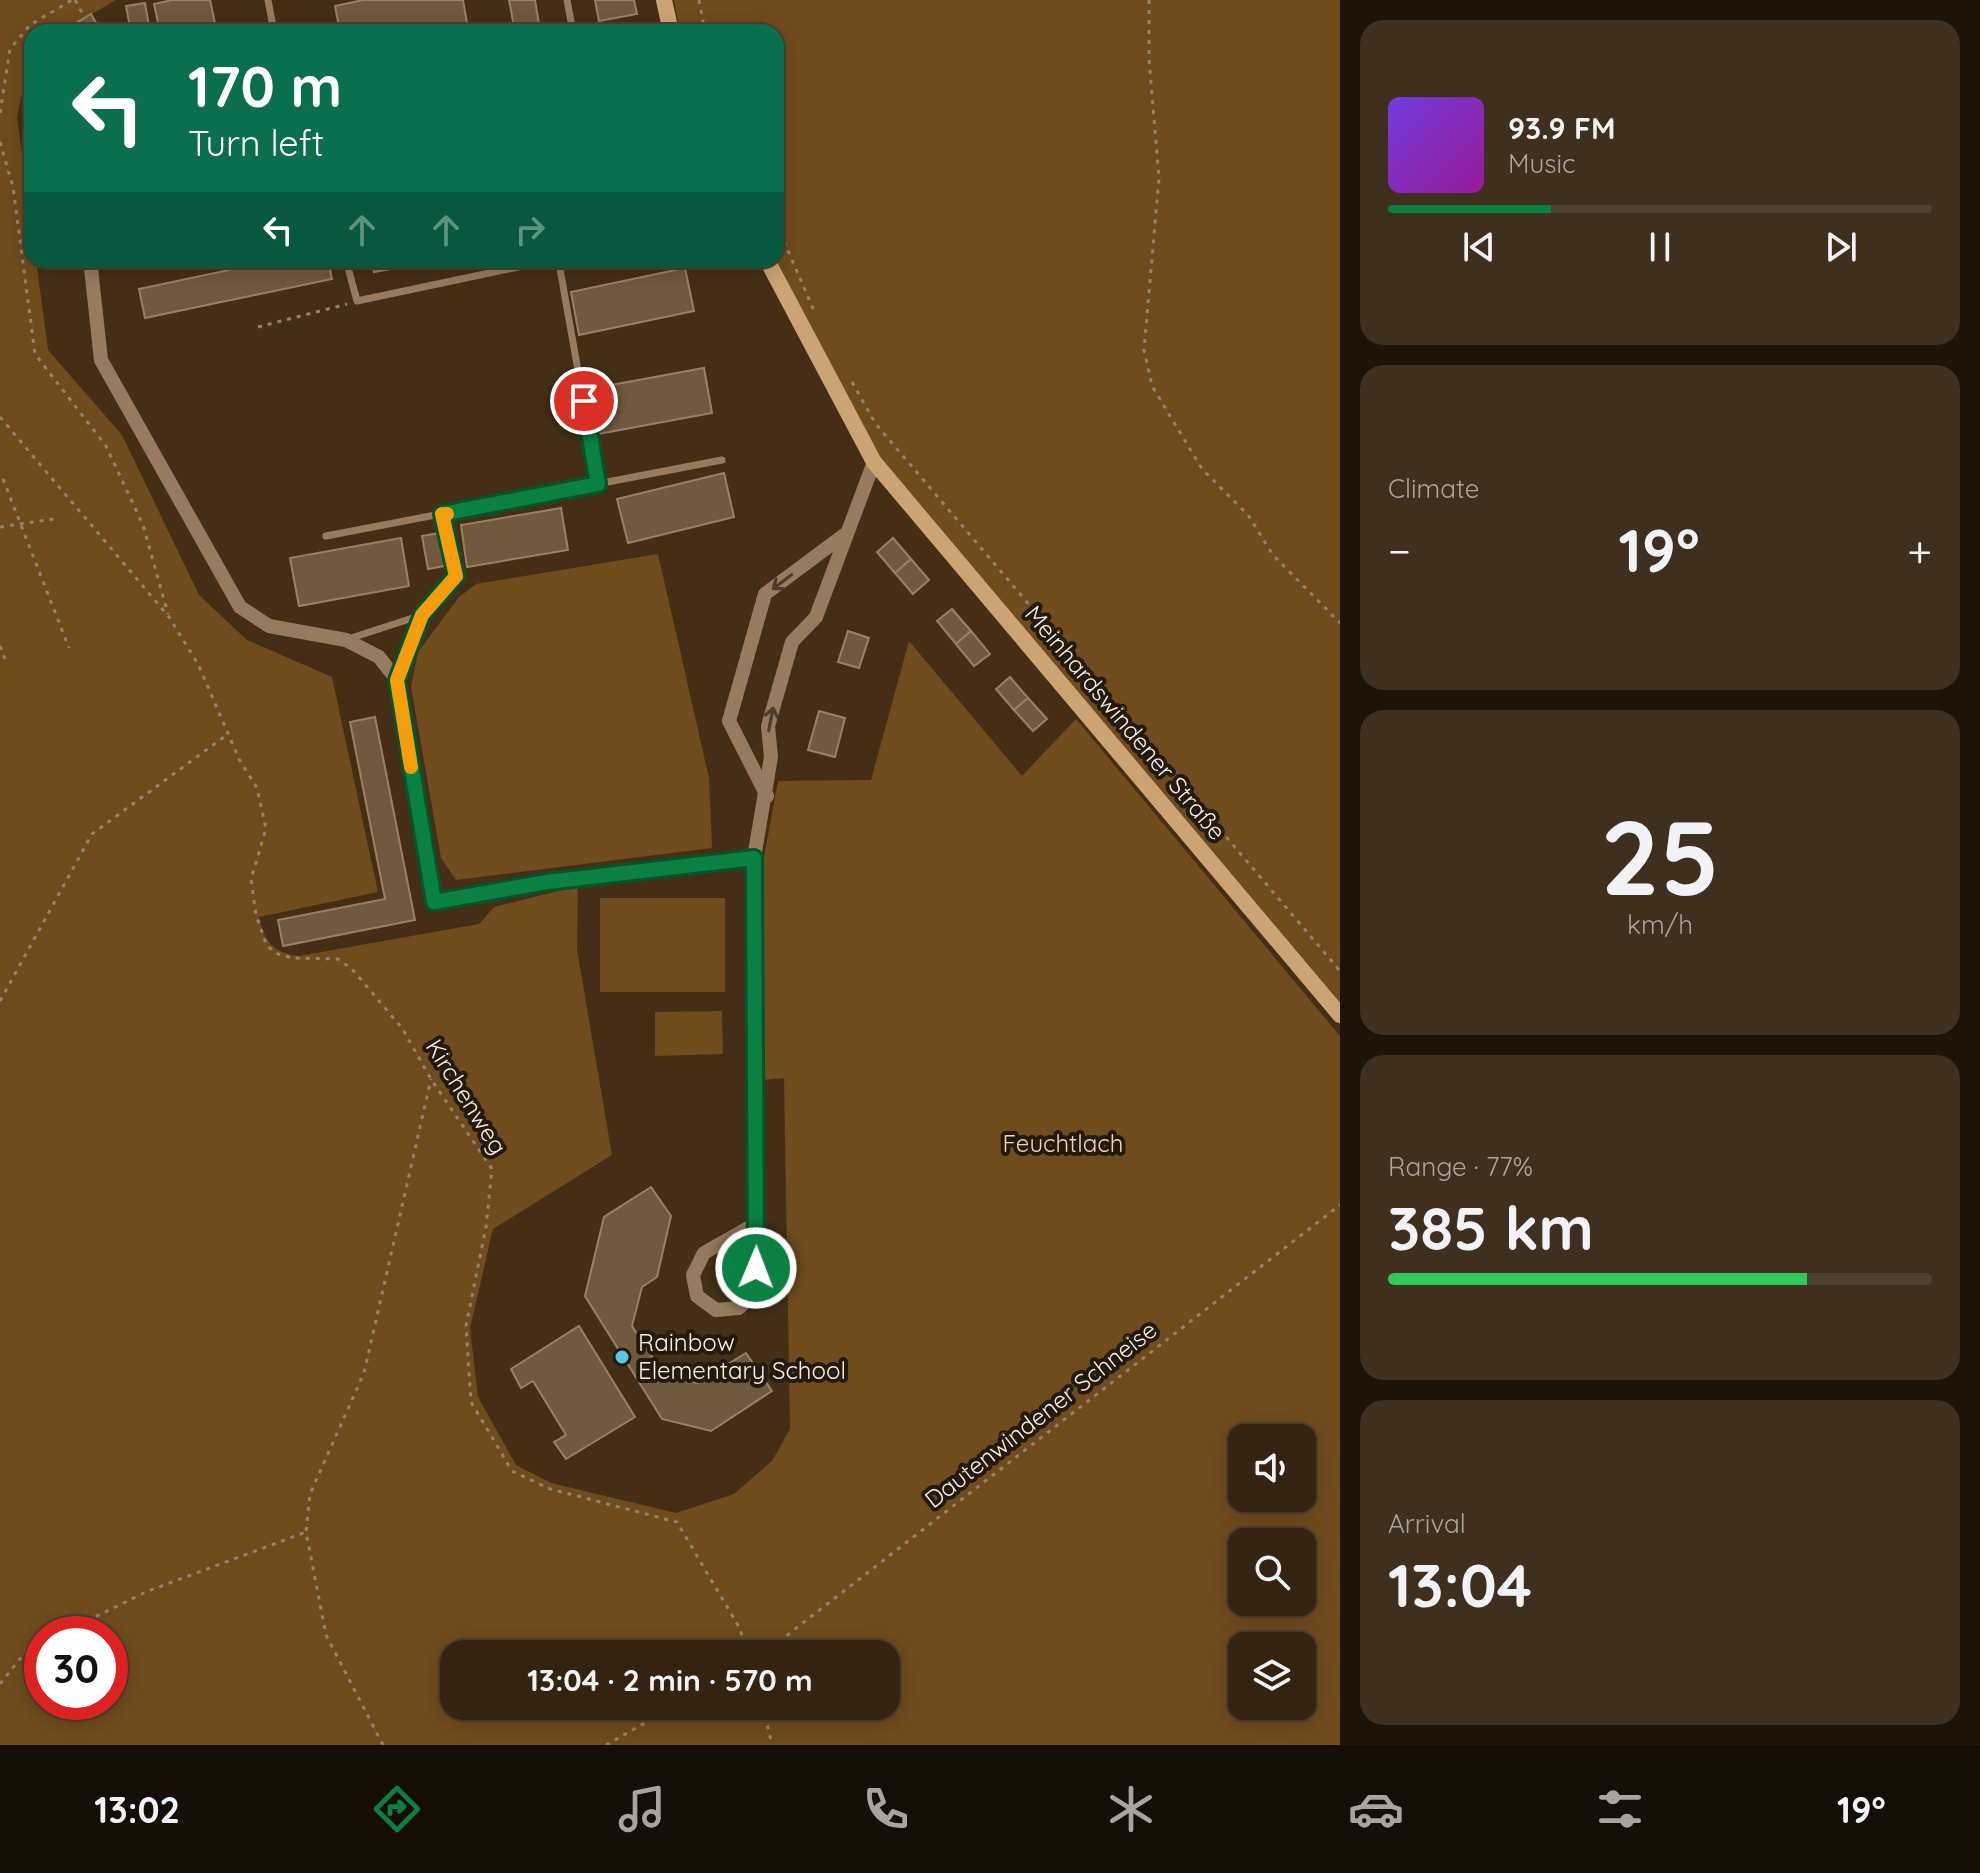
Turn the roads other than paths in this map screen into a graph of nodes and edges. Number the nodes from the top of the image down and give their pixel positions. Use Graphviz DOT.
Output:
graph roads {
  1 [pos="268,0"];
  2 [pos="567,0"];
  3 [pos="664,0"];
  4 [pos="272,24"];
  5 [pos="572,24"];
  6 [pos="669,24"];
  7 [pos="90,268"];
  8 [pos="348,268"];
  9 [pos="500,268"];
  10 [pos="560,268"];
  11 [pos="771,268"];
  12 [pos="722,460"];
  13 [pos="874,462"];
  14 [pos="598,484"];
  15 [pos="442,514"];
  16 [pos="845,535"];
  17 [pos="326,536"];
  18 [pos="422,615"];
  19 [pos="346,640"];
  20 [pos="397,680"];
  21 [pos="767,796"];
  22 [pos="754,858"];
  23 [pos="1340,1015"];
  24 [pos="757,1223"];
  1 -- 4 [label="lane"];
  2 -- 5 [label="lane"];
  3 -- 6 [label="street"];
  7 -- 19 [label="street"];
  8 -- 9 [label="lane"];
  10 -- 14 [label="lane"];
  11 -- 13 [label="street, Meinhardswindener Straße"];
  12 -- 14 [label="lane"];
  13 -- 16 [label="street"];
  13 -- 23 [label="street, Meinhardswindener Straße"];
  14 -- 15 [label="lane"];
  15 -- 17 [label="lane"];
  15 -- 18 [label="lane"];
  21 -- 16 [label="street, one-way"];
  16 -- 21 [label="street, one-way"];
  18 -- 19 [label="lane"];
  18 -- 20 [label="lane"];
  19 -- 20 [label="street"];
  20 -- 22 [label="street"];
  21 -- 22 [label="street"];
  22 -- 24 [label="street"];
  24 -- 24 [label="street"];
}
